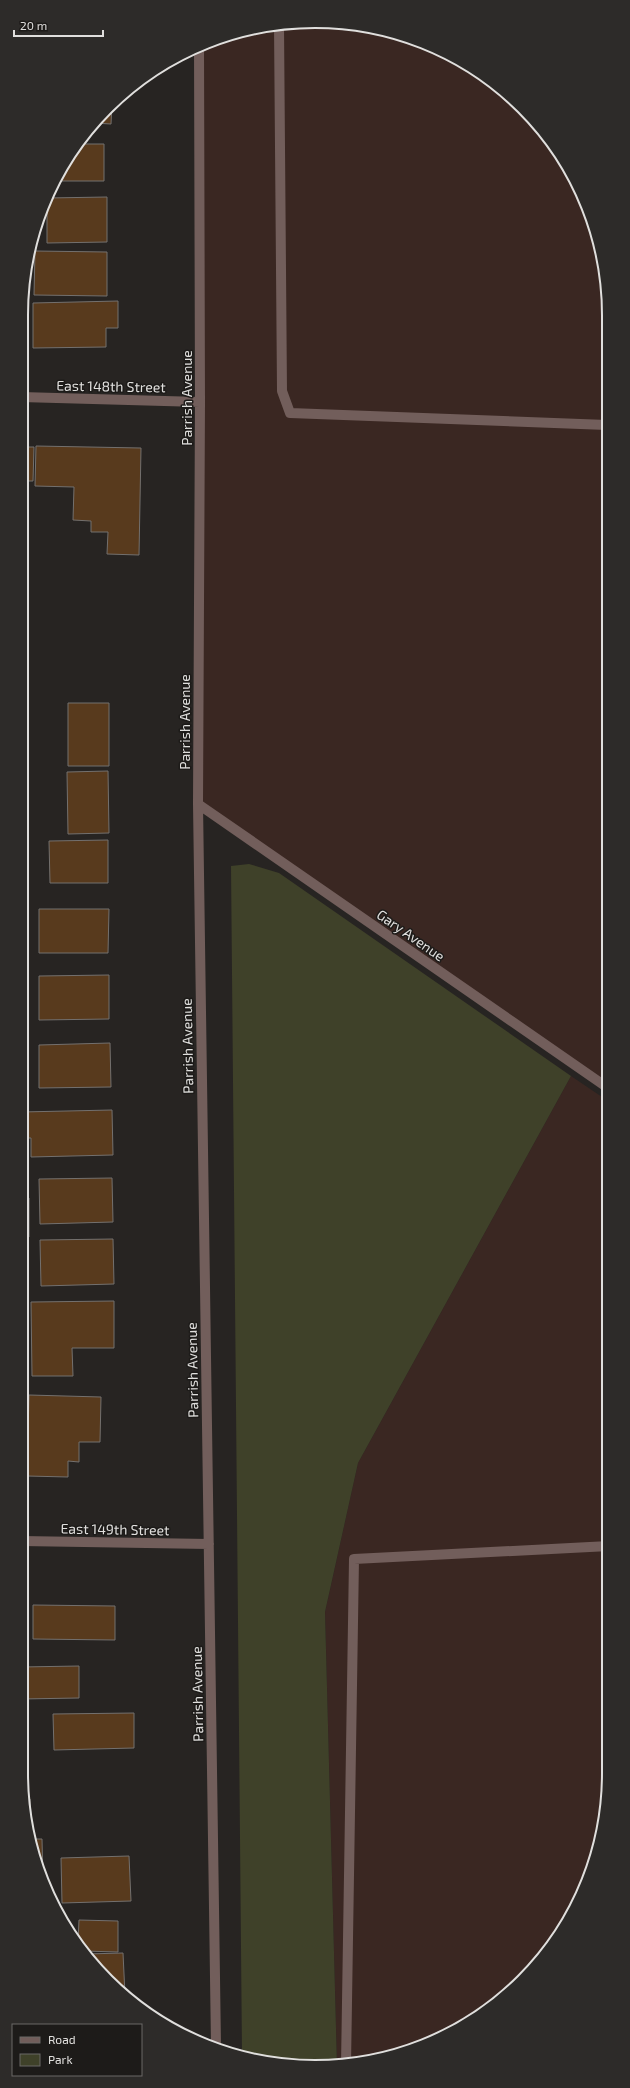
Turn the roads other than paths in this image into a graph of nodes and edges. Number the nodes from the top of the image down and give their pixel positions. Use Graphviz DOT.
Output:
graph roads {
  1 [pos="279,30"];
  2 [pos="199,53"];
  3 [pos="28,397"];
  4 [pos="200,402"];
  5 [pos="602,425"];
  6 [pos="198,804"];
  7 [pos="602,1084"];
  8 [pos="28,1541"];
  9 [pos="209,1544"];
  10 [pos="602,1546"];
  11 [pos="216,2042"];
  12 [pos="346,2058"];
  1 -- 5 [label="street"];
  2 -- 4 [label="street, Parrish Avenue"];
  3 -- 4 [label="street, East 148th Street"];
  4 -- 6 [label="street, Parrish Avenue"];
  6 -- 7 [label="street, Gary Avenue"];
  6 -- 9 [label="street, Parrish Avenue"];
  8 -- 9 [label="street, East 149th Street"];
  9 -- 11 [label="street, Parrish Avenue"];
  10 -- 12 [label="street"];
}
